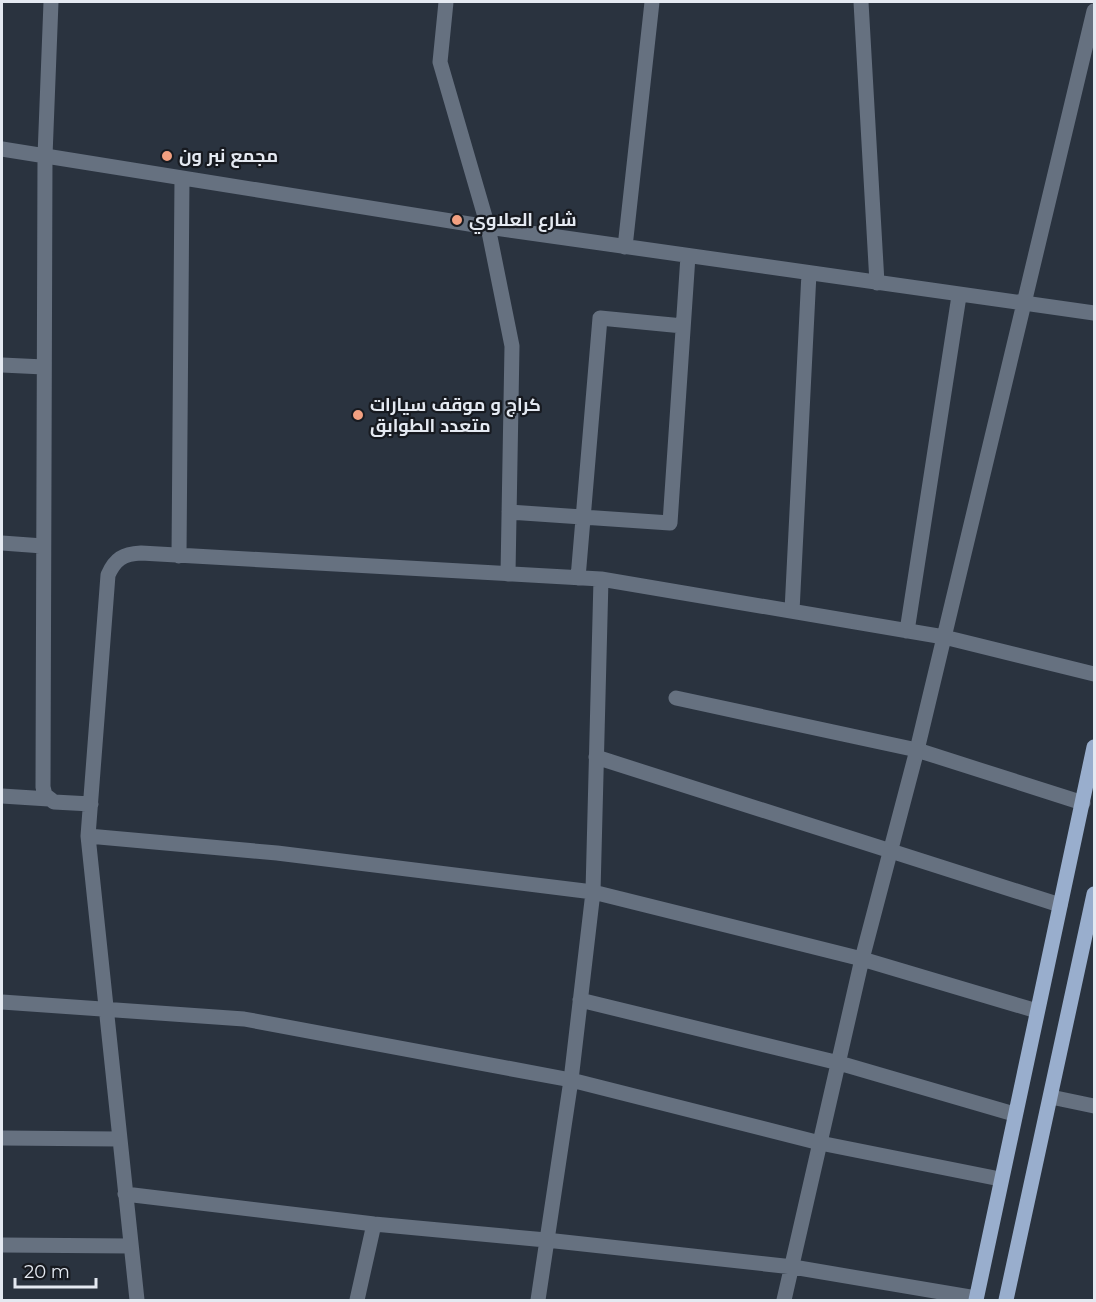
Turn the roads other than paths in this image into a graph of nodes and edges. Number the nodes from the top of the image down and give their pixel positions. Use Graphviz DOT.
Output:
graph roads {
  1 [pos="51,2"];
  2 [pos="447,2"];
  3 [pos="652,2"];
  4 [pos="861,2"];
  5 [pos="1095,11"];
  6 [pos="2,149"];
  7 [pos="45,156"];
  8 [pos="182,178"];
  9 [pos="488,227"];
  10 [pos="624,247"];
  11 [pos="688,256"];
  12 [pos="808,273"];
  13 [pos="877,283"];
  14 [pos="959,296"];
  15 [pos="1024,305"];
  16 [pos="1095,313"];
  17 [pos="683,326"];
  18 [pos="2,365"];
  19 [pos="44,367"];
  20 [pos="510,512"];
  21 [pos="583,517"];
  22 [pos="2,543"];
  23 [pos="43,546"];
  24 [pos="179,556"];
  25 [pos="508,574"];
  26 [pos="578,578"];
  27 [pos="601,579"];
  28 [pos="792,611"];
  29 [pos="907,631"];
  30 [pos="944,637"];
  31 [pos="1095,674"];
  32 [pos="676,698"];
  33 [pos="1095,747"];
  34 [pos="917,750"];
  35 [pos="596,758"];
  36 [pos="2,796"];
  37 [pos="49,799"];
  38 [pos="1083,803"];
  39 [pos="91,804"];
  40 [pos="88,836"];
  41 [pos="890,850"];
  42 [pos="593,892"];
  43 [pos="1095,894"];
  44 [pos="1060,905"];
  45 [pos="862,959"];
  46 [pos="580,1000"];
  47 [pos="2,1002"];
  48 [pos="104,1007"];
  49 [pos="1036,1011"];
  50 [pos="839,1063"];
  51 [pos="571,1080"];
  52 [pos="1051,1097"];
  53 [pos="1095,1106"];
  54 [pos="1014,1114"];
  55 [pos="2,1138"];
  56 [pos="118,1139"];
  57 [pos="820,1143"];
  58 [pos="1000,1179"];
  59 [pos="125,1194"];
  60 [pos="374,1224"];
  61 [pos="546,1240"];
  62 [pos="2,1245"];
  63 [pos="130,1246"];
  64 [pos="793,1268"];
  65 [pos="976,1299"];
  66 [pos="137,1300"];
  67 [pos="357,1300"];
  68 [pos="538,1300"];
  69 [pos="784,1300"];
  70 [pos="1006,1300"];
  1 -- 7 [label="street"];
  2 -- 9 [label="street"];
  3 -- 10 [label="street"];
  4 -- 13 [label="street"];
  5 -- 15 [label="street"];
  6 -- 7 [label="street"];
  7 -- 8 [label="street"];
  7 -- 19 [label="street"];
  8 -- 9 [label="street"];
  8 -- 24 [label="street"];
  9 -- 10 [label="street"];
  9 -- 20 [label="street"];
  10 -- 11 [label="street"];
  11 -- 12 [label="street"];
  11 -- 17 [label="street"];
  12 -- 13 [label="street"];
  12 -- 28 [label="street"];
  13 -- 14 [label="street"];
  14 -- 15 [label="street"];
  14 -- 29 [label="street"];
  15 -- 16 [label="street"];
  15 -- 30 [label="street"];
  17 -- 21 [label="street"];
  17 -- 21 [label="street"];
  18 -- 19 [label="street"];
  19 -- 23 [label="street"];
  20 -- 21 [label="street"];
  20 -- 25 [label="street"];
  21 -- 26 [label="street"];
  22 -- 23 [label="street"];
  23 -- 37 [label="street"];
  24 -- 25 [label="street"];
  24 -- 39 [label="street"];
  25 -- 26 [label="street"];
  26 -- 27 [label="street"];
  27 -- 28 [label="street"];
  27 -- 35 [label="street"];
  28 -- 29 [label="street"];
  29 -- 30 [label="street"];
  30 -- 31 [label="street"];
  30 -- 34 [label="street"];
  32 -- 34 [label="street"];
  33 -- 38 [label="main road"];
  34 -- 38 [label="street"];
  34 -- 41 [label="street"];
  35 -- 41 [label="street"];
  35 -- 42 [label="street"];
  36 -- 37 [label="street"];
  37 -- 39 [label="street"];
  38 -- 44 [label="main road"];
  39 -- 40 [label="street"];
  40 -- 42 [label="street"];
  40 -- 48 [label="street"];
  41 -- 44 [label="street"];
  41 -- 45 [label="street"];
  42 -- 45 [label="street"];
  42 -- 46 [label="street"];
  43 -- 52 [label="main road"];
  44 -- 49 [label="main road"];
  45 -- 49 [label="street"];
  45 -- 50 [label="street"];
  46 -- 50 [label="street"];
  46 -- 51 [label="street"];
  47 -- 48 [label="street"];
  48 -- 51 [label="street"];
  48 -- 56 [label="street"];
  49 -- 54 [label="main road"];
  50 -- 54 [label="street"];
  50 -- 57 [label="street"];
  51 -- 57 [label="street"];
  51 -- 61 [label="street"];
  52 -- 53 [label="street"];
  52 -- 70 [label="main road"];
  54 -- 58 [label="main road"];
  55 -- 56 [label="street"];
  56 -- 59 [label="street"];
  57 -- 58 [label="street"];
  57 -- 64 [label="street"];
  58 -- 65 [label="main road"];
  59 -- 60 [label="street"];
  59 -- 63 [label="street"];
  60 -- 61 [label="street"];
  60 -- 67 [label="street"];
  61 -- 64 [label="street"];
  61 -- 68 [label="street"];
  62 -- 63 [label="street"];
  63 -- 66 [label="street"];
  64 -- 65 [label="street"];
  64 -- 69 [label="street"];
}
